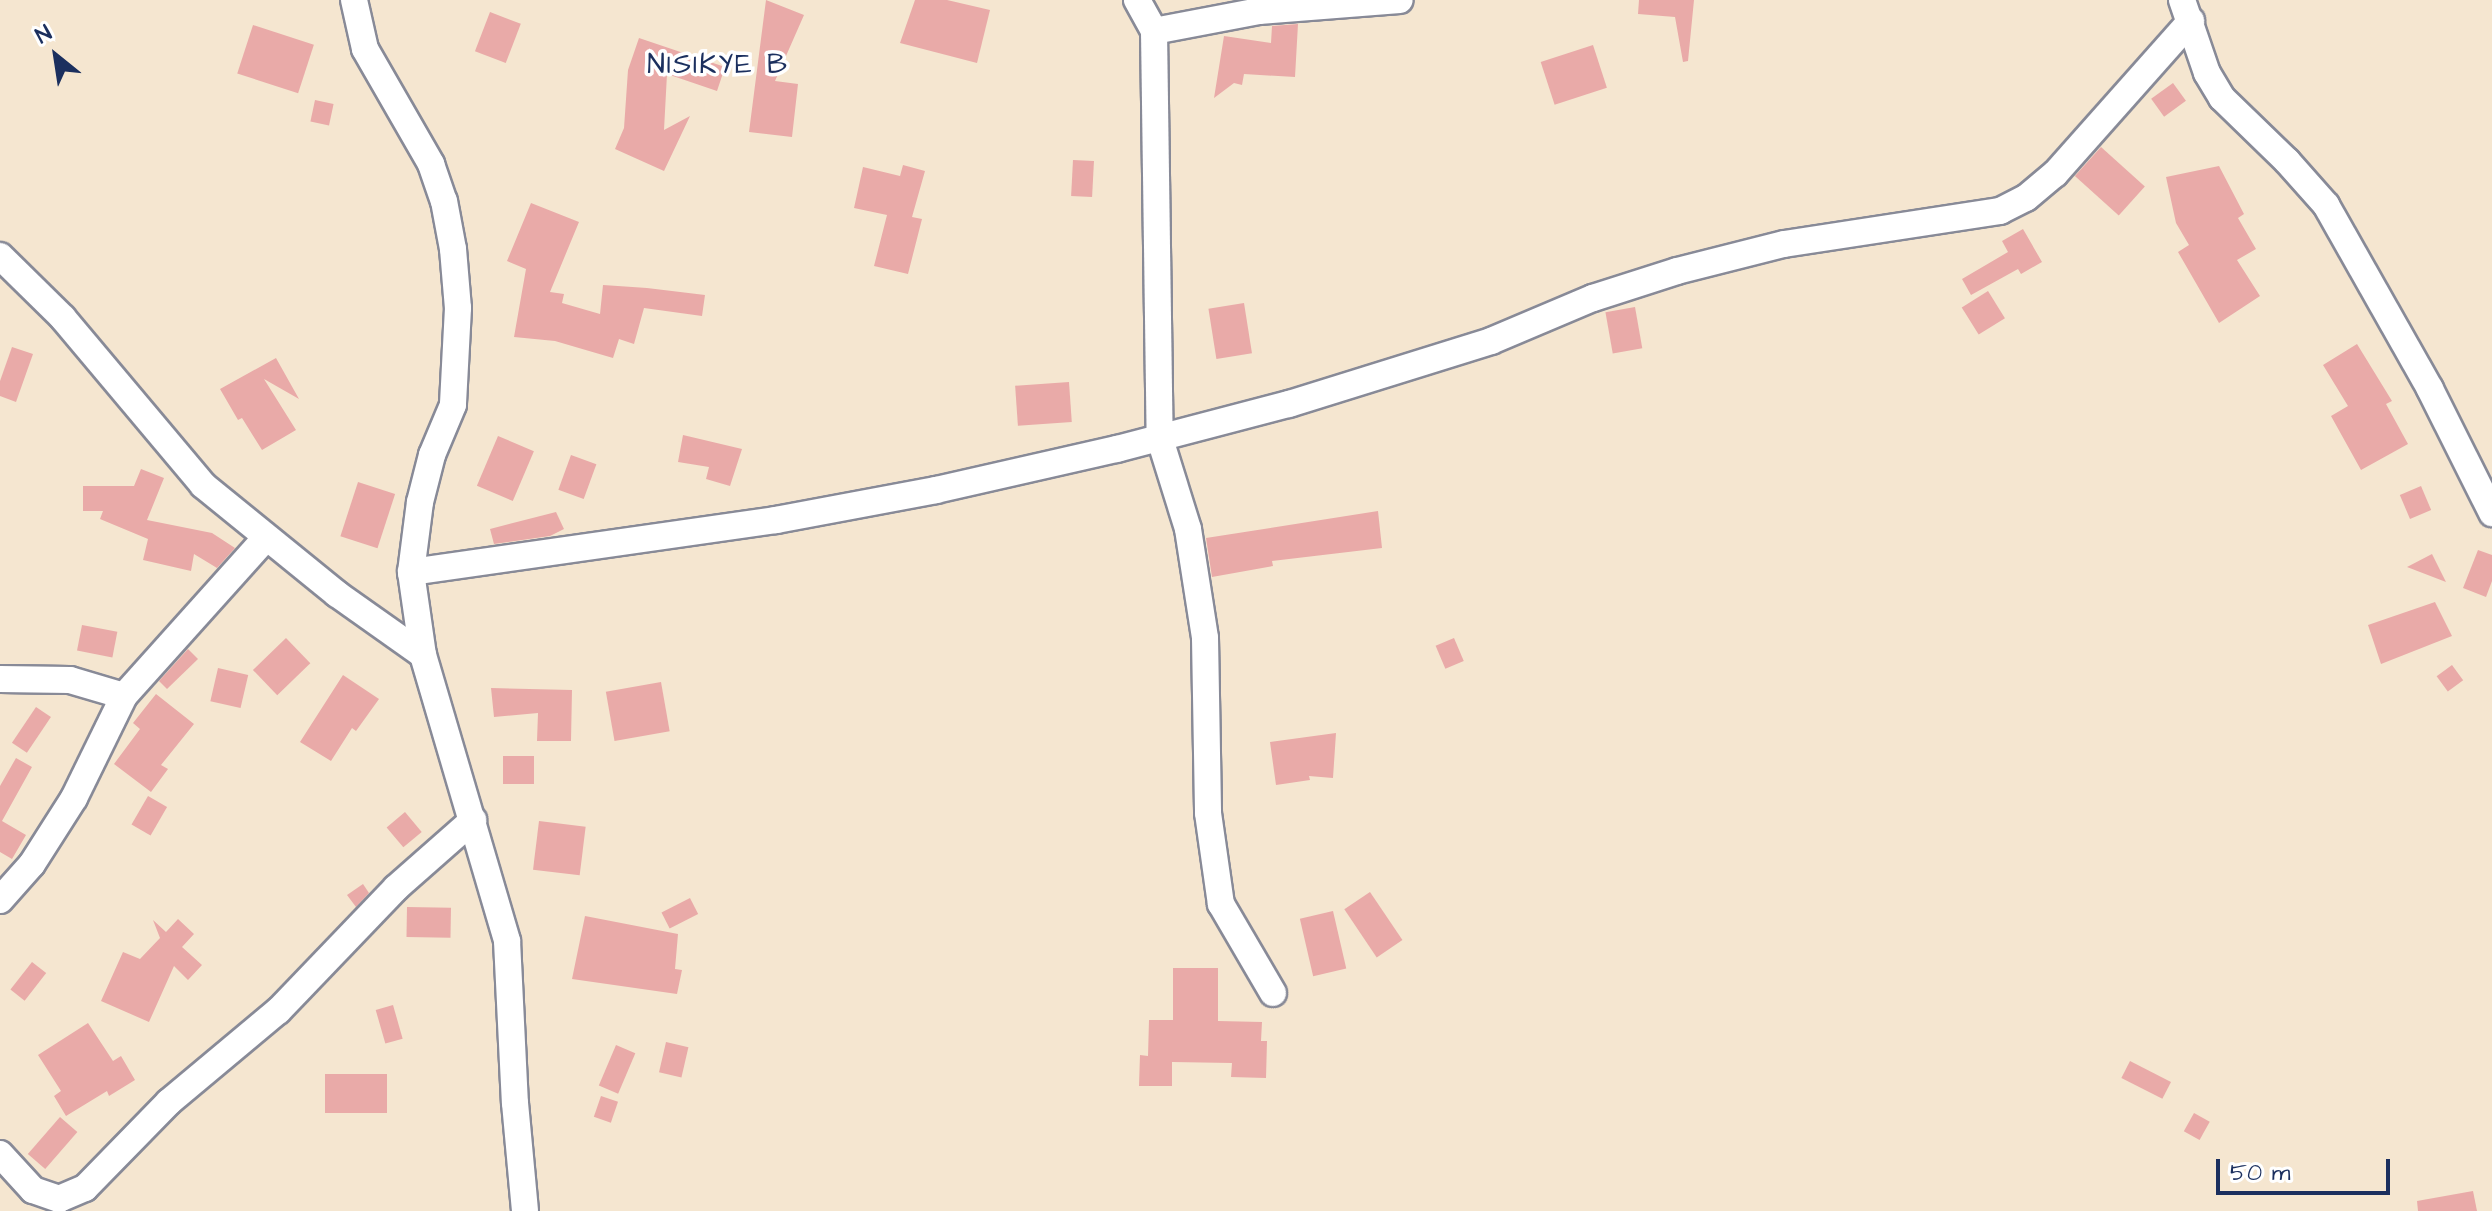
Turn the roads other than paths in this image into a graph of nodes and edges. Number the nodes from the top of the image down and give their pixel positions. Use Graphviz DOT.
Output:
graph roads {
  1 [pos="354,0"];
  2 [pos="1137,0"];
  3 [pos="1400,0"];
  4 [pos="2187,11"];
  5 [pos="1154,31"];
  6 [pos="0,256"];
  7 [pos="1160,439"];
  8 [pos="2492,513"];
  9 [pos="266,538"];
  10 [pos="411,572"];
  11 [pos="423,655"];
  12 [pos="0,679"];
  13 [pos="124,696"];
  14 [pos="473,820"];
  15 [pos="0,900"];
  16 [pos="1273,993"];
  17 [pos="0,1154"];
  18 [pos="525,1211"];
  1 -- 10 [label="street"];
  2 -- 5 [label="street"];
  3 -- 5 [label="street"];
  4 -- 7 [label="street"];
  4 -- 8 [label="street"];
  5 -- 7 [label="street"];
  6 -- 9 [label="street"];
  7 -- 10 [label="street"];
  7 -- 16 [label="street"];
  9 -- 11 [label="street"];
  9 -- 13 [label="street"];
  10 -- 11 [label="street"];
  11 -- 14 [label="street"];
  12 -- 13 [label="street"];
  13 -- 15 [label="street"];
  14 -- 17 [label="street"];
  14 -- 18 [label="street"];
}
